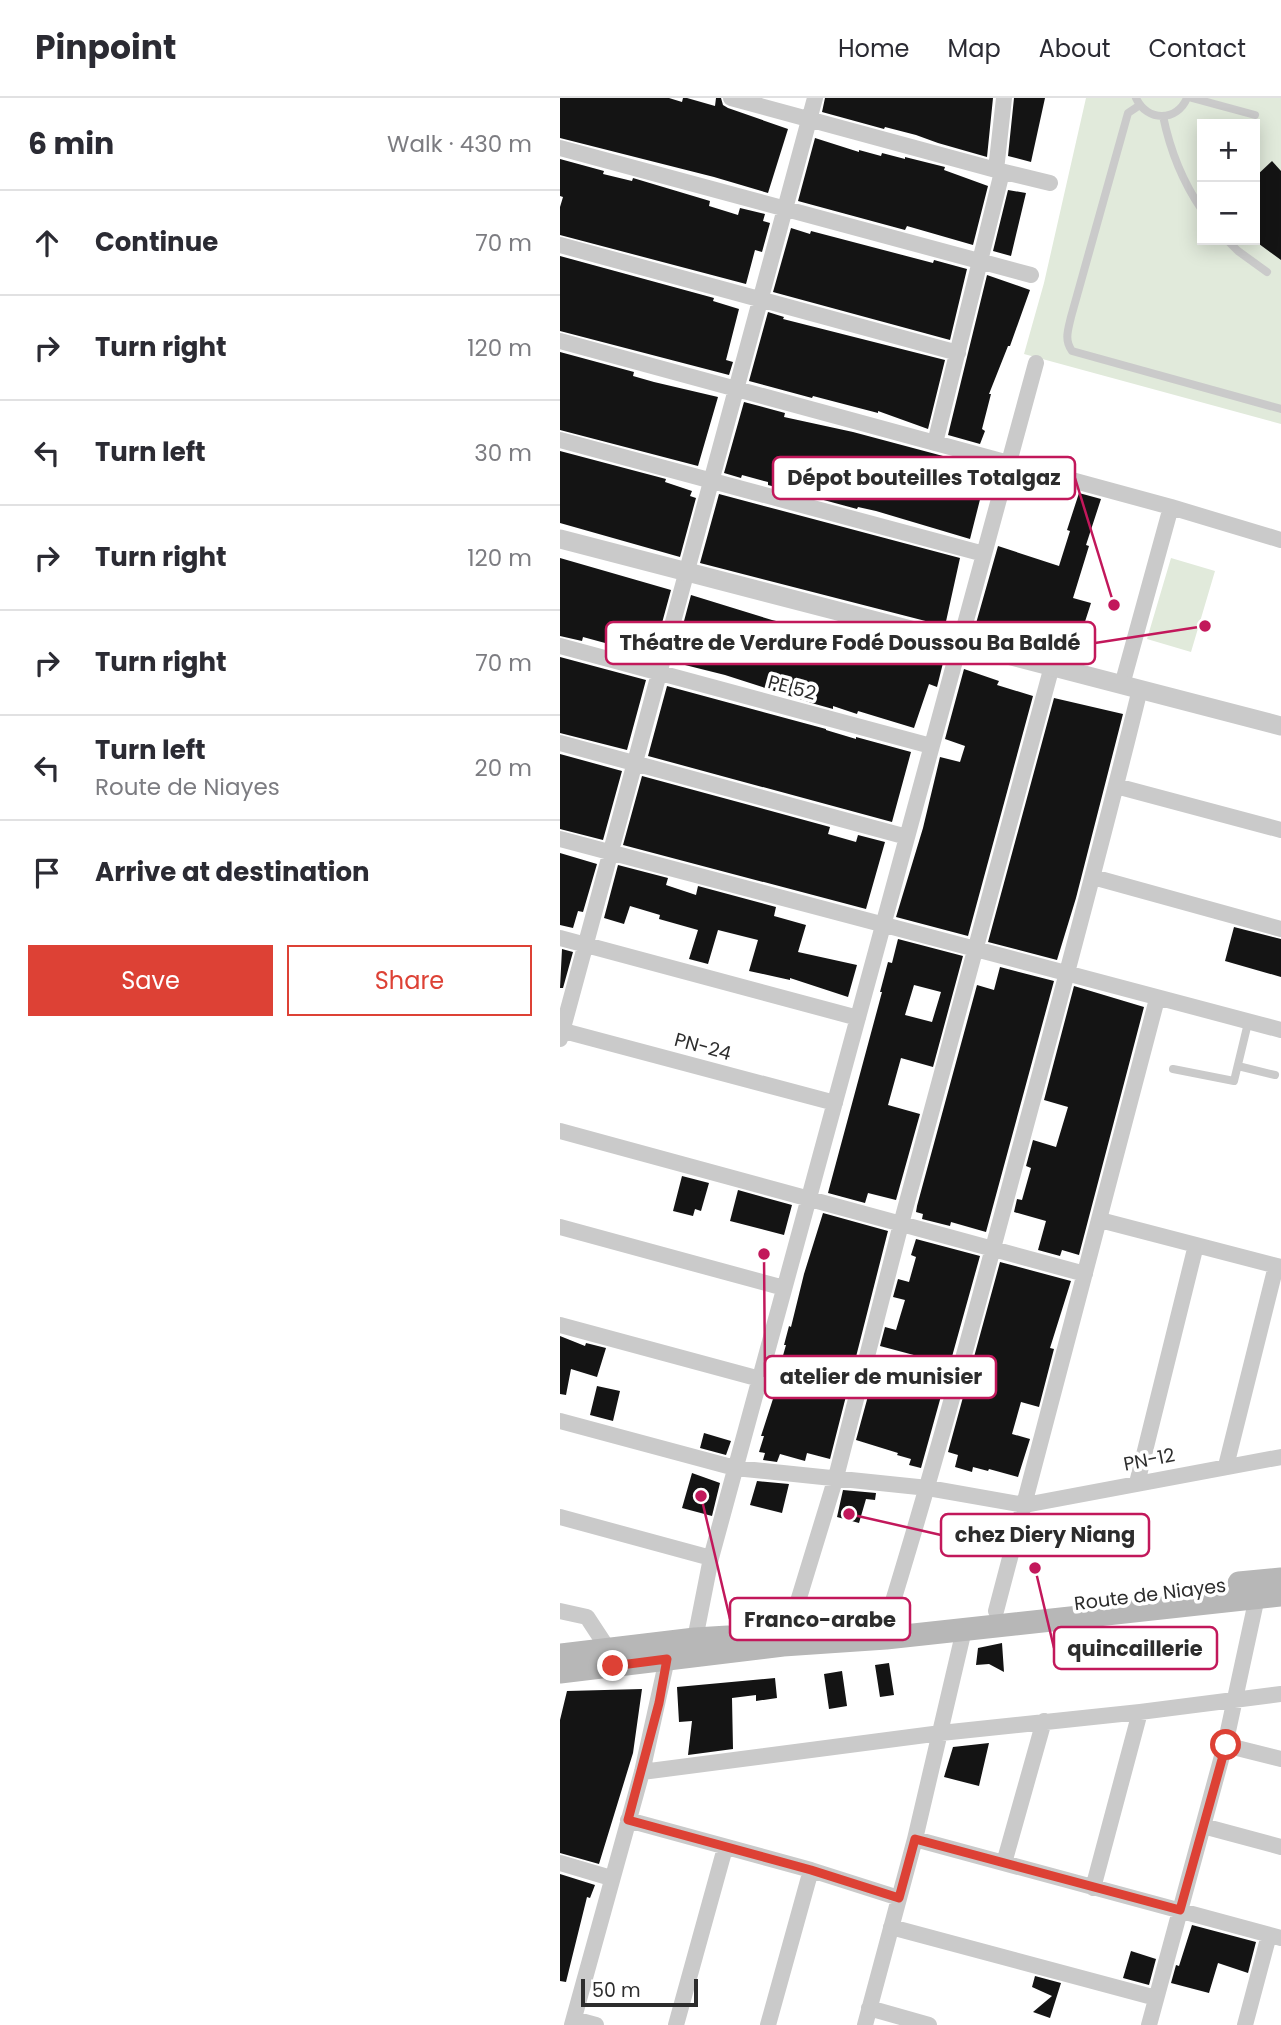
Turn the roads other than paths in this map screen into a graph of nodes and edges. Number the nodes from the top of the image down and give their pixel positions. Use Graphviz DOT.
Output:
graph roads {
  1 [pos="732,98"];
  2 [pos="815,98"];
  3 [pos="1004,98"];
  4 [pos="1190,98"];
  5 [pos="1138,102"];
  6 [pos="1255,115"];
  7 [pos="1163,116"];
  8 [pos="810,119"];
  9 [pos="560,148"];
  10 [pos="999,171"];
  11 [pos="1050,183"];
  12 [pos="1197,200"];
  13 [pos="785,208"];
  14 [pos="560,245"];
  15 [pos="1232,245"];
  16 [pos="981,262"];
  17 [pos="1267,272"];
  18 [pos="1031,275"];
  19 [pos="760,300"];
  20 [pos="560,341"];
  21 [pos="958,353"];
  22 [pos="1035,363"];
  23 [pos="736,389"];
  24 [pos="1281,409"];
  25 [pos="560,440"];
  26 [pos="935,443"];
  27 [pos="1008,463"];
  28 [pos="711,481"];
  29 [pos="1171,507"];
  30 [pos="560,539"];
  31 [pos="1281,540"];
  32 [pos="984,554"];
  33 [pos="687,572"];
  34 [pos="960,643"];
  35 [pos="560,646"];
  36 [pos="1052,666"];
  37 [pos="659,673"];
  38 [pos="1131,687"];
  39 [pos="1281,726"];
  40 [pos="560,743"];
  41 [pos="932,746"];
  42 [pos="635,764"];
  43 [pos="1116,786"];
  44 [pos="1281,830"];
  45 [pos="907,837"];
  46 [pos="560,839"];
  47 [pos="610,852"];
  48 [pos="1093,877"];
  49 [pos="882,925"];
  50 [pos="1281,929"];
  51 [pos="560,938"];
  52 [pos="585,945"];
  53 [pos="974,950"];
  54 [pos="1067,975"];
  55 [pos="1157,999"];
  56 [pos="858,1018"];
  57 [pos="1248,1023"];
  58 [pos="1281,1030"];
  59 [pos="561,1033"];
  60 [pos="1238,1066"];
  61 [pos="1173,1069"];
  62 [pos="1275,1075"];
  63 [pos="835,1103"];
  64 [pos="560,1131"];
  65 [pos="809,1199"];
  66 [pos="1100,1220"];
  67 [pos="901,1224"];
  68 [pos="560,1227"];
  69 [pos="1196,1245"];
  70 [pos="993,1249"];
  71 [pos="1279,1267"];
  72 [pos="1085,1274"];
  73 [pos="785,1288"];
  74 [pos="560,1325"];
  75 [pos="760,1379"];
  76 [pos="560,1421"];
  77 [pos="1281,1457"];
  78 [pos="1226,1466"];
  79 [pos="736,1468"];
  80 [pos="836,1477"];
  81 [pos="1137,1483"];
  82 [pos="928,1488"];
  83 [pos="1025,1505"];
  84 [pos="560,1517"];
  85 [pos="711,1558"];
  86 [pos="1281,1579"];
  87 [pos="1281,1595"];
  88 [pos="1257,1597"];
  89 [pos="560,1611"];
  90 [pos="996,1611"];
  91 [pos="886,1624"];
  92 [pos="964,1630"];
  93 [pos="788,1634"];
  94 [pos="695,1639"];
  95 [pos="608,1649"];
  96 [pos="667,1659"];
  97 [pos="561,1671"];
  98 [pos="1281,1693"];
  99 [pos="1235,1699"];
  100 [pos="1140,1712"];
  101 [pos="1044,1721"];
  102 [pos="941,1733"];
  103 [pos="1226,1745"];
  104 [pos="1281,1759"];
  105 [pos="642,1772"];
  106 [pos="628,1820"];
  107 [pos="1203,1826"];
  108 [pos="915,1839"];
  109 [pos="1281,1847"];
  110 [pos="725,1848"];
  111 [pos="560,1863"];
  112 [pos="1004,1863"];
  113 [pos="811,1870"];
  114 [pos="611,1878"];
  115 [pos="1093,1888"];
  116 [pos="899,1898"];
  117 [pos="1180,1910"];
  118 [pos="891,1927"];
  119 [pos="1275,1937"];
  120 [pos="1156,1998"];
  121 [pos="869,2008"];
  122 [pos="573,2022"];
  123 [pos="596,2025"];
  124 [pos="676,2025"];
  125 [pos="768,2025"];
  126 [pos="865,2025"];
  127 [pos="929,2025"];
  128 [pos="1149,2025"];
  129 [pos="1245,2025"];
  1 -- 8 [label="street"];
  2 -- 8 [label="street"];
  3 -- 10 [label="street"];
  4 -- 6 [label="lane"];
  4 -- 7 [label="lane"];
  5 -- 7 [label="lane"];
  5 -- 24 [label="lane"];
  7 -- 12 [label="lane"];
  8 -- 10 [label="street"];
  8 -- 13 [label="street"];
  9 -- 13 [label="street"];
  10 -- 11 [label="street"];
  10 -- 16 [label="street"];
  13 -- 16 [label="street"];
  13 -- 19 [label="street"];
  14 -- 19 [label="street"];
  15 -- 17 [label="lane"];
  16 -- 18 [label="street"];
  16 -- 21 [label="street"];
  19 -- 21 [label="street"];
  19 -- 23 [label="street"];
  20 -- 23 [label="street"];
  21 -- 26 [label="street"];
  22 -- 27 [label="street"];
  23 -- 26 [label="street"];
  23 -- 28 [label="street"];
  25 -- 28 [label="street"];
  26 -- 27 [label="street"];
  27 -- 29 [label="street"];
  27 -- 32 [label="street"];
  28 -- 32 [label="street"];
  28 -- 33 [label="street"];
  29 -- 31 [label="street"];
  29 -- 38 [label="street"];
  30 -- 33 [label="street"];
  32 -- 34 [label="street"];
  33 -- 34 [label="street"];
  33 -- 37 [label="street"];
  34 -- 36 [label="street"];
  34 -- 41 [label="street"];
  35 -- 37 [label="street, PE 52"];
  36 -- 38 [label="street"];
  36 -- 53 [label="street"];
  37 -- 41 [label="street, PE 52"];
  37 -- 42 [label="street"];
  38 -- 39 [label="street"];
  38 -- 43 [label="street"];
  40 -- 42 [label="street"];
  41 -- 45 [label="street"];
  42 -- 45 [label="street"];
  42 -- 47 [label="street"];
  43 -- 44 [label="street"];
  43 -- 48 [label="street"];
  45 -- 49 [label="street"];
  46 -- 47 [label="street"];
  47 -- 49 [label="street"];
  47 -- 52 [label="street"];
  48 -- 50 [label="street"];
  48 -- 54 [label="street"];
  49 -- 53 [label="street"];
  49 -- 56 [label="street"];
  51 -- 52 [label="street"];
  52 -- 56 [label="street"];
  52 -- 59 [label="street"];
  53 -- 54 [label="street"];
  53 -- 67 [label="street"];
  54 -- 55 [label="street"];
  54 -- 70 [label="street"];
  55 -- 57 [label="street"];
  55 -- 66 [label="street"];
  56 -- 63 [label="street"];
  57 -- 58 [label="street"];
  57 -- 60 [label="lane"];
  59 -- 63 [label="street, PN-24"];
  60 -- 61 [label="lane"];
  60 -- 62 [label="lane"];
  63 -- 65 [label="street"];
  64 -- 65 [label="street"];
  65 -- 67 [label="street"];
  65 -- 73 [label="street"];
  66 -- 69 [label="street"];
  66 -- 72 [label="street"];
  67 -- 70 [label="street"];
  67 -- 80 [label="street"];
  68 -- 73 [label="street"];
  69 -- 71 [label="street"];
  69 -- 81 [label="street"];
  70 -- 72 [label="street"];
  70 -- 82 [label="street"];
  71 -- 78 [label="street"];
  72 -- 83 [label="street"];
  73 -- 75 [label="street"];
  74 -- 75 [label="street"];
  75 -- 79 [label="street"];
  76 -- 79 [label="street"];
  77 -- 78 [label="street, PN-12"];
  78 -- 81 [label="street, PN-12"];
  79 -- 80 [label="street"];
  79 -- 85 [label="street"];
  80 -- 82 [label="street"];
  80 -- 93 [label="street"];
  81 -- 83 [label="street, PN-12"];
  82 -- 83 [label="street"];
  82 -- 91 [label="street"];
  83 -- 90 [label="street"];
  84 -- 85 [label="street"];
  85 -- 94 [label="street"];
  86 -- 90 [label="main road, Route de Niayes"];
  87 -- 88 [label="main road, Route de Niayes"];
  88 -- 92 [label="main road, Route de Niayes"];
  88 -- 99 [label="street"];
  89 -- 95 [label="street"];
  90 -- 91 [label="main road, Route de Niayes"];
  91 -- 93 [label="main road, Route de Niayes"];
  92 -- 96 [label="main road, Route de Niayes"];
  92 -- 102 [label="street"];
  93 -- 94 [label="main road, Route de Niayes"];
  94 -- 95 [label="main road, Route de Niayes"];
  95 -- 97 [label="main road, Route de Niayes"];
  96 -- 97 [label="main road, Route de Niayes"];
  96 -- 105 [label="street"];
  98 -- 99 [label="street"];
  99 -- 100 [label="street"];
  99 -- 103 [label="street"];
  100 -- 101 [label="street"];
  100 -- 115 [label="street"];
  101 -- 102 [label="street"];
  101 -- 112 [label="street"];
  102 -- 105 [label="street"];
  102 -- 108 [label="street"];
  103 -- 104 [label="street"];
  103 -- 107 [label="street"];
  105 -- 106 [label="street"];
  106 -- 110 [label="street"];
  106 -- 114 [label="street"];
  107 -- 109 [label="street"];
  107 -- 117 [label="street"];
  108 -- 112 [label="street"];
  108 -- 116 [label="street"];
  110 -- 113 [label="street"];
  110 -- 124 [label="street"];
  111 -- 114 [label="street"];
  112 -- 115 [label="street"];
  113 -- 116 [label="street"];
  113 -- 125 [label="street"];
  114 -- 122 [label="street"];
  115 -- 117 [label="street"];
  116 -- 118 [label="street"];
  117 -- 119 [label="street"];
  117 -- 120 [label="street"];
  118 -- 120 [label="street"];
  118 -- 121 [label="street"];
  119 -- 129 [label="street"];
  120 -- 128 [label="street"];
  121 -- 126 [label="street"];
  121 -- 127 [label="street"];
  122 -- 123 [label="street"];
}
